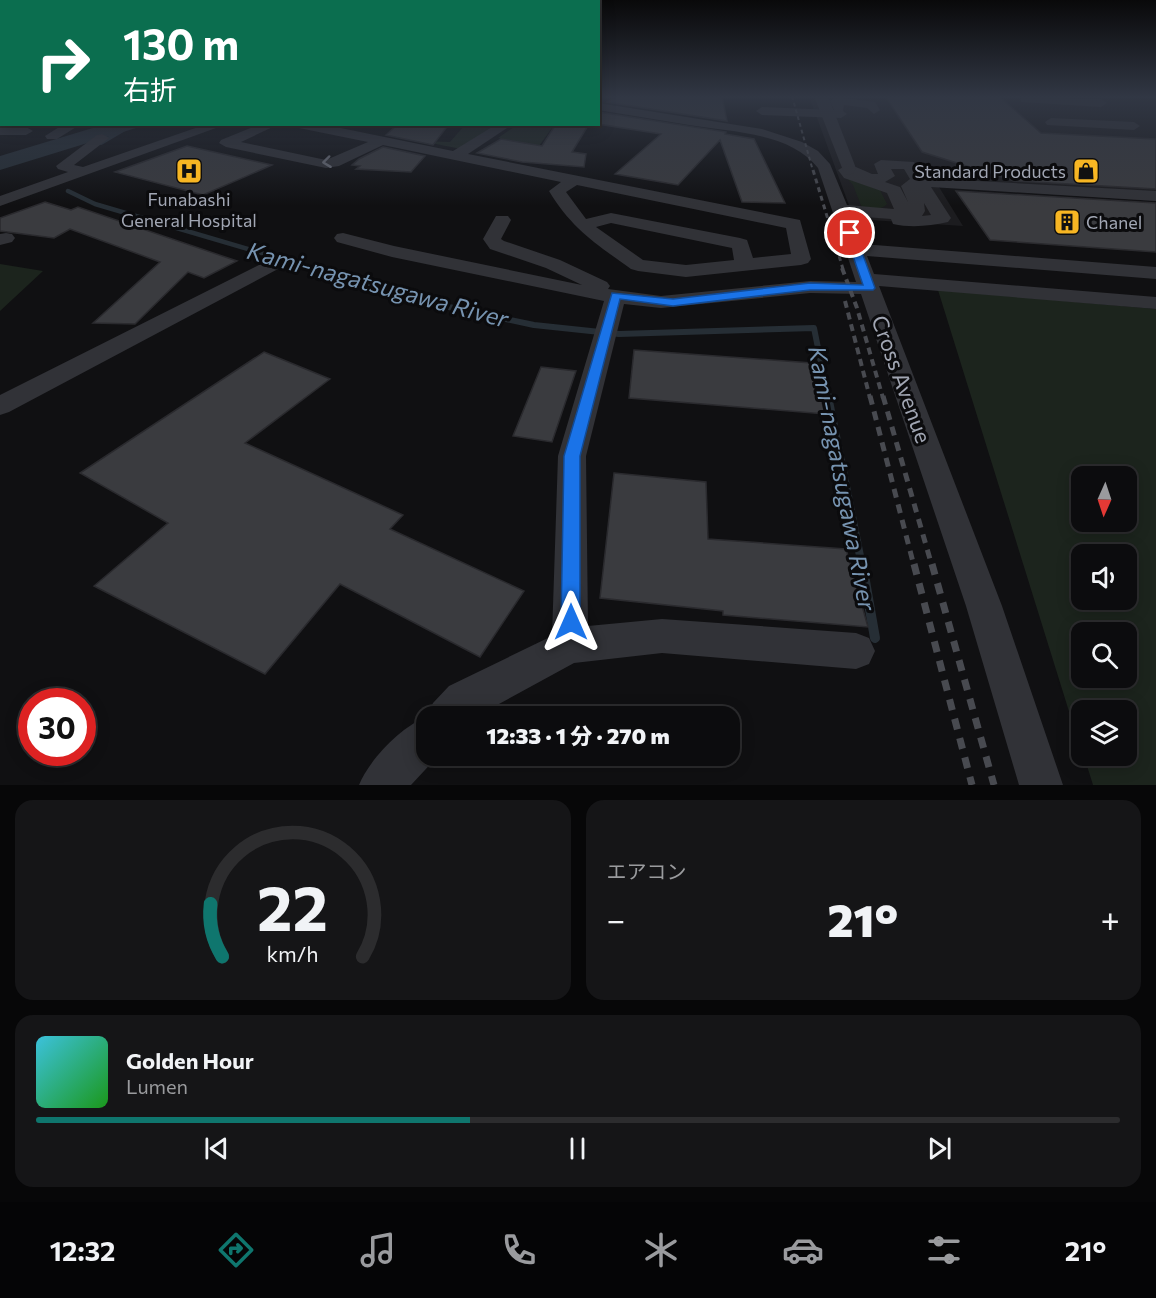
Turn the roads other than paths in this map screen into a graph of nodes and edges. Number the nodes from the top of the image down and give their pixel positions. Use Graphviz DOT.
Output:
graph roads {
  1 [pos="58,133"];
  2 [pos="182,133"];
  3 [pos="195,133"];
  4 [pos="252,133"];
  5 [pos="341,133"];
  6 [pos="493,133"];
  7 [pos="755,133"];
  8 [pos="835,133"];
  9 [pos="52,136"];
  10 [pos="102,138"];
  11 [pos="381,141"];
  12 [pos="454,156"];
  13 [pos="849,168"];
  14 [pos="69,174"];
  15 [pos="916,178"];
  16 [pos="574,180"];
  17 [pos="883,186"];
  18 [pos="0,194"];
  19 [pos="1156,196"];
  20 [pos="0,201"];
  21 [pos="896,211"];
  22 [pos="852,213"];
  23 [pos="502,220"];
  24 [pos="582,225"];
  25 [pos="343,238"];
  26 [pos="855,249"];
  27 [pos="271,265"];
  28 [pos="745,265"];
  29 [pos="1156,273"];
  30 [pos="868,283"];
  31 [pos="616,295"];
  32 [pos="1156,303"];
  33 [pos="6,396"];
  34 [pos="570,646"];
  35 [pos="856,651"];
  36 [pos="457,706"];
  37 [pos="416,748"];
  38 [pos="381,785"];
  39 [pos="1041,785"];
  1 -- 9 [label="street"];
  2 -- 14 [label="street"];
  3 -- 14 [label="street"];
  11 -- 4 [label="street, one-way"];
  5 -- 11 [label="street"];
  6 -- 12 [label="street"];
  7 -- 22 [label="street, Cross Avenue"];
  8 -- 13 [label="street, bridge"];
  10 -- 14 [label="street"];
  11 -- 12 [label="street"];
  12 -- 16 [label="street"];
  13 -- 15 [label="street"];
  13 -- 17 [label="street"];
  14 -- 18 [label="street"];
  14 -- 20 [label="street"];
  15 -- 17 [label="street"];
  15 -- 19 [label="street"];
  15 -- 21 [label="street"];
  15 -- 22 [label="street"];
  16 -- 24 [label="street"];
  16 -- 28 [label="street"];
  17 -- 21 [label="street"];
  17 -- 22 [label="street"];
  21 -- 22 [label="street"];
  22 -- 26 [label="street, Cross Avenue"];
  23 -- 31 [label="street"];
  24 -- 28 [label="street"];
  24 -- 28 [label="street"];
  25 -- 31 [label="street"];
  26 -- 29 [label="street"];
  26 -- 30 [label="street, Cross Avenue"];
  27 -- 33 [label="street"];
  30 -- 31 [label="street"];
  30 -- 32 [label="street"];
  30 -- 39 [label="street, Cross Avenue"];
  31 -- 34 [label="street"];
  34 -- 35 [label="street"];
  34 -- 36 [label="street"];
  37 -- 38 [label="street"];
}
